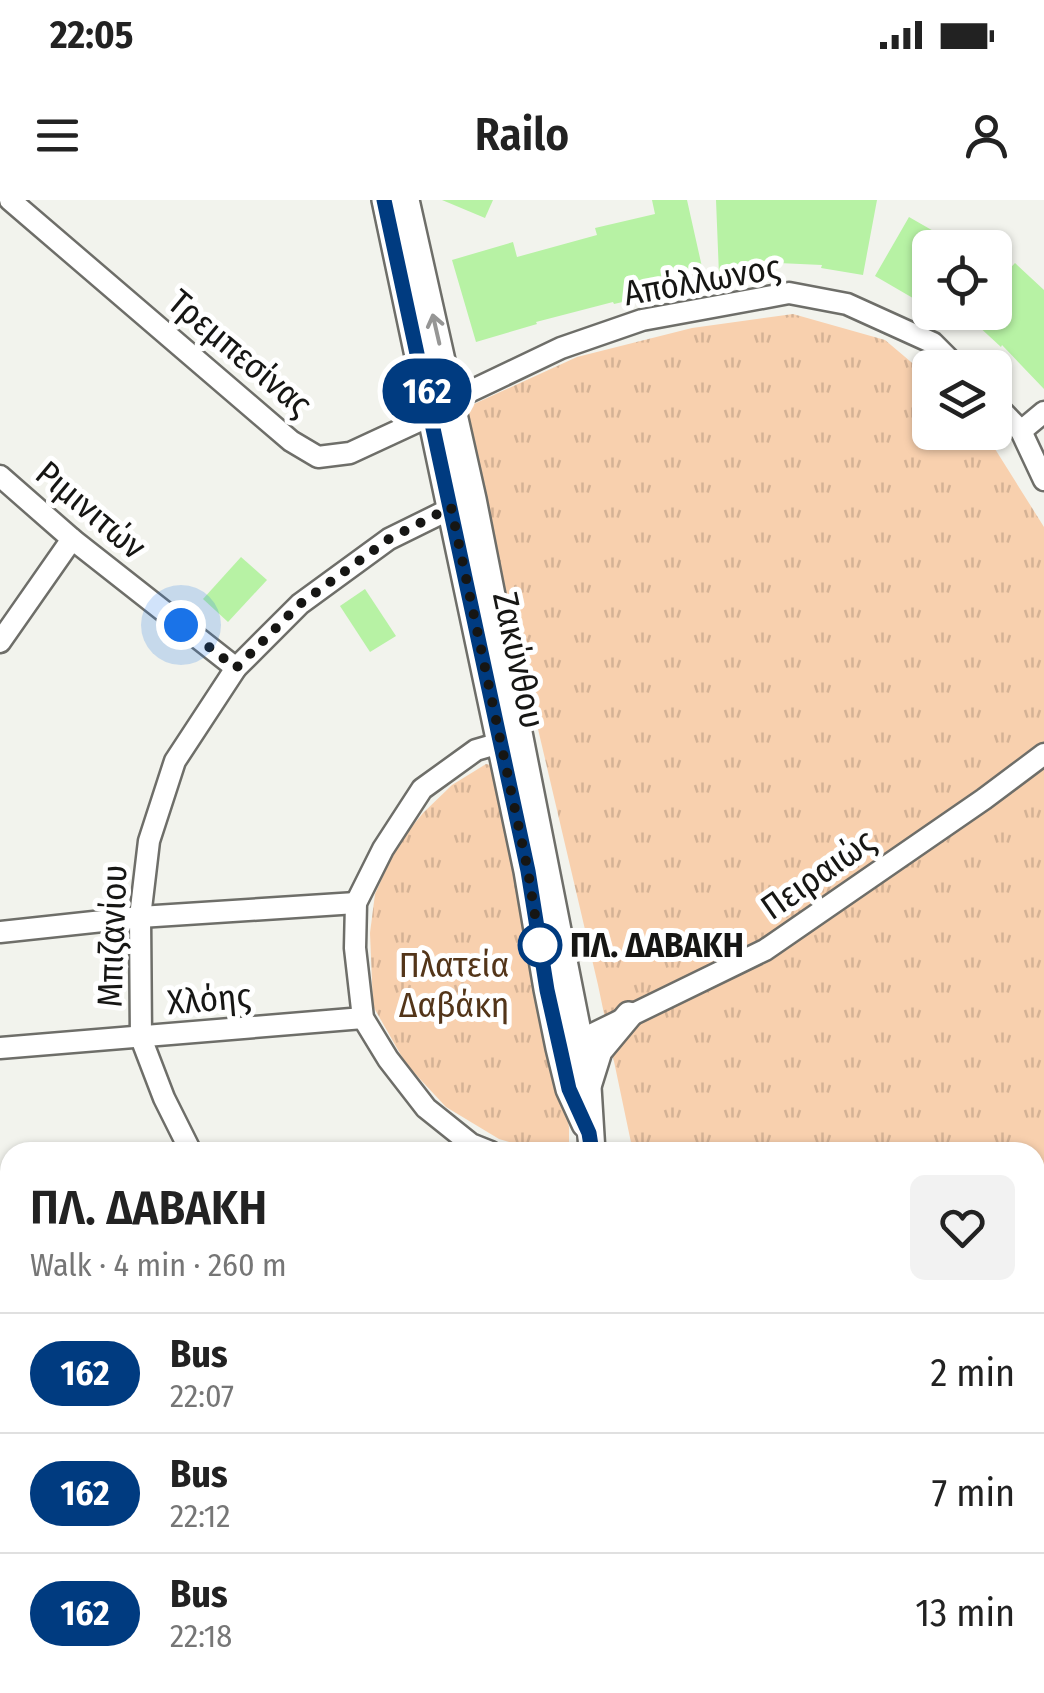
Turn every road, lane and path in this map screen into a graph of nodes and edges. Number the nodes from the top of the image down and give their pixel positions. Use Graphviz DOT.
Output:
graph roads {
  1 [pos="10,200"];
  2 [pos="384,200"];
  3 [pos="406,200"];
  4 [pos="941,350"];
  5 [pos="442,407"];
  6 [pos="1044,412"];
  7 [pos="1012,421"];
  8 [pos="1022,431"];
  9 [pos="0,476"];
  10 [pos="1044,480"];
  11 [pos="462,503"];
  12 [pos="72,539"];
  13 [pos="0,642"];
  14 [pos="236,668"];
  15 [pos="500,743"];
  16 [pos="1044,754"];
  17 [pos="356,903"];
  18 [pos="140,916"];
  19 [pos="0,932"];
  20 [pos="571,1004"];
  21 [pos="363,1018"];
  22 [pos="622,1019"];
  23 [pos="141,1038"];
  24 [pos="570,1045"];
  25 [pos="0,1048"];
  26 [pos="588,1088"];
  27 [pos="187,1142"];
  28 [pos="468,1142"];
  29 [pos="590,1142"];
  30 [pos="590,1142"];
  1 -- 5 [label="street, Τρεμπεσίνας"];
  2 -- 5 [label="street, Ζακύνθου"];
  5 -- 3 [label="street, Ζακύνθου, one-way"];
  4 -- 5 [label="street, Απόλλωνος"];
  5 -- 11 [label="street, Ζακύνθου"];
  6 -- 8 [label="street"];
  7 -- 8 [label="street"];
  8 -- 10 [label="street"];
  9 -- 12 [label="street, Ριμινιτών"];
  11 -- 14 [label="street, Μπιζανίου"];
  11 -- 15 [label="street, Ζακύνθου"];
  11 -- 20 [label="street, Ζακύνθου"];
  12 -- 13 [label="street"];
  12 -- 14 [label="street, Ριμινιτών"];
  14 -- 18 [label="street, Μπιζανίου"];
  15 -- 17 [label="street"];
  15 -- 24 [label="street, Ζακύνθου"];
  16 -- 22 [label="street, Πειραιώς"];
  17 -- 18 [label="street"];
  17 -- 21 [label="street"];
  18 -- 19 [label="street"];
  18 -- 23 [label="street, Μπιζανίου"];
  20 -- 22 [label="street"];
  20 -- 24 [label="street, Ζακύνθου"];
  21 -- 23 [label="street, Χλόης"];
  21 -- 28 [label="street"];
  22 -- 24 [label="street, Πειραιώς"];
  22 -- 26 [label="street"];
  23 -- 25 [label="street, Χλόης"];
  23 -- 27 [label="street, Μπιζανίου"];
  24 -- 26 [label="street, Ζακύνθου"];
  24 -- 29 [label="street, Ζακύνθου"];
  26 -- 30 [label="street, Ζακύνθου"];
}
